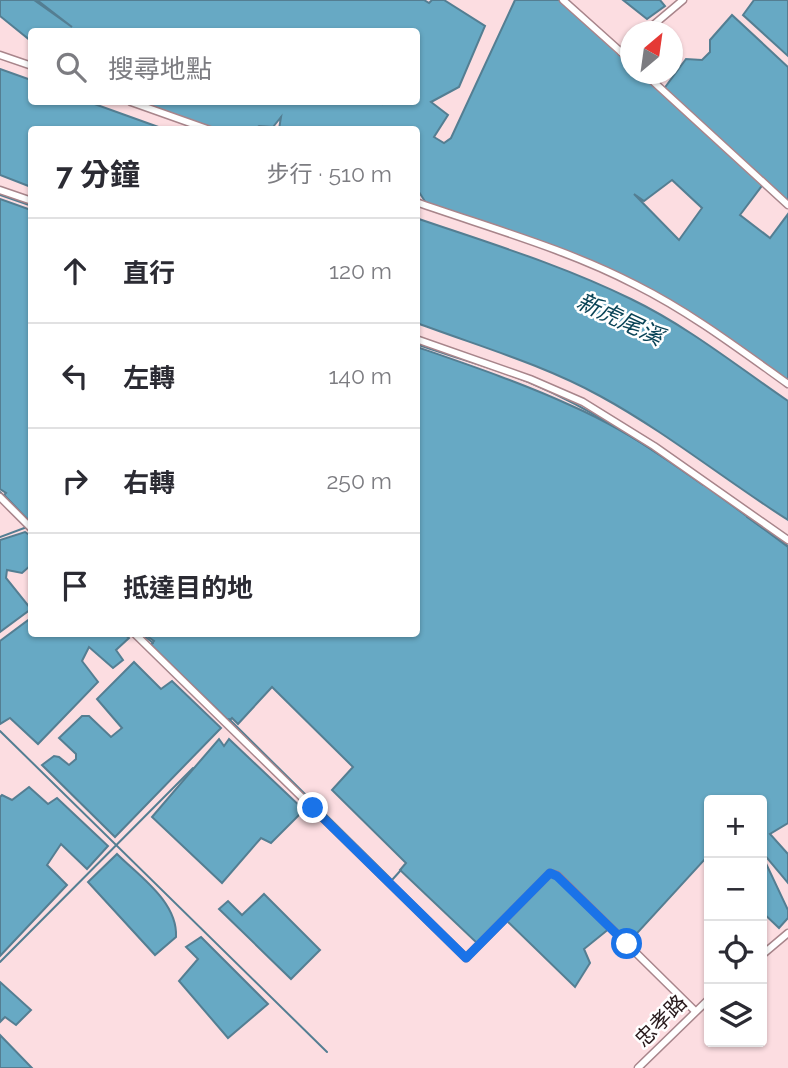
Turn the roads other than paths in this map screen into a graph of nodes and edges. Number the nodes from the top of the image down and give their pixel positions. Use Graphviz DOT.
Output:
graph roads {
  1 [pos="564,0"];
  2 [pos="668,0"];
  3 [pos="683,0"];
  4 [pos="675,6"];
  5 [pos="658,21"];
  6 [pos="620,51"];
  7 [pos="0,55"];
  8 [pos="28,65"];
  9 [pos="656,84"];
  10 [pos="139,105"];
  11 [pos="199,126"];
  12 [pos="0,190"];
  13 [pos="28,200"];
  14 [pos="420,203"];
  15 [pos="788,205"];
  16 [pos="420,340"];
  17 [pos="788,384"];
  18 [pos="0,497"];
  19 [pos="28,525"];
  20 [pos="788,540"];
  21 [pos="138,637"];
  22 [pos="788,933"];
  23 [pos="767,951"];
  24 [pos="704,1003"];
  25 [pos="695,1011"];
  26 [pos="638,1068"];
  1 -- 6 [label="street"];
  2 -- 4 [label="street"];
  3 -- 4 [label="street"];
  4 -- 5 [label="street"];
  7 -- 8 [label="street"];
  9 -- 15 [label="street"];
  10 -- 11 [label="street"];
  12 -- 13 [label="street"];
  14 -- 17 [label="street"];
  16 -- 20 [label="street"];
  18 -- 19 [label="street"];
  21 -- 25 [label="street"];
  22 -- 23 [label="street"];
  24 -- 25 [label="street, 忠孝路"];
  25 -- 26 [label="street, 忠孝路"];
}
